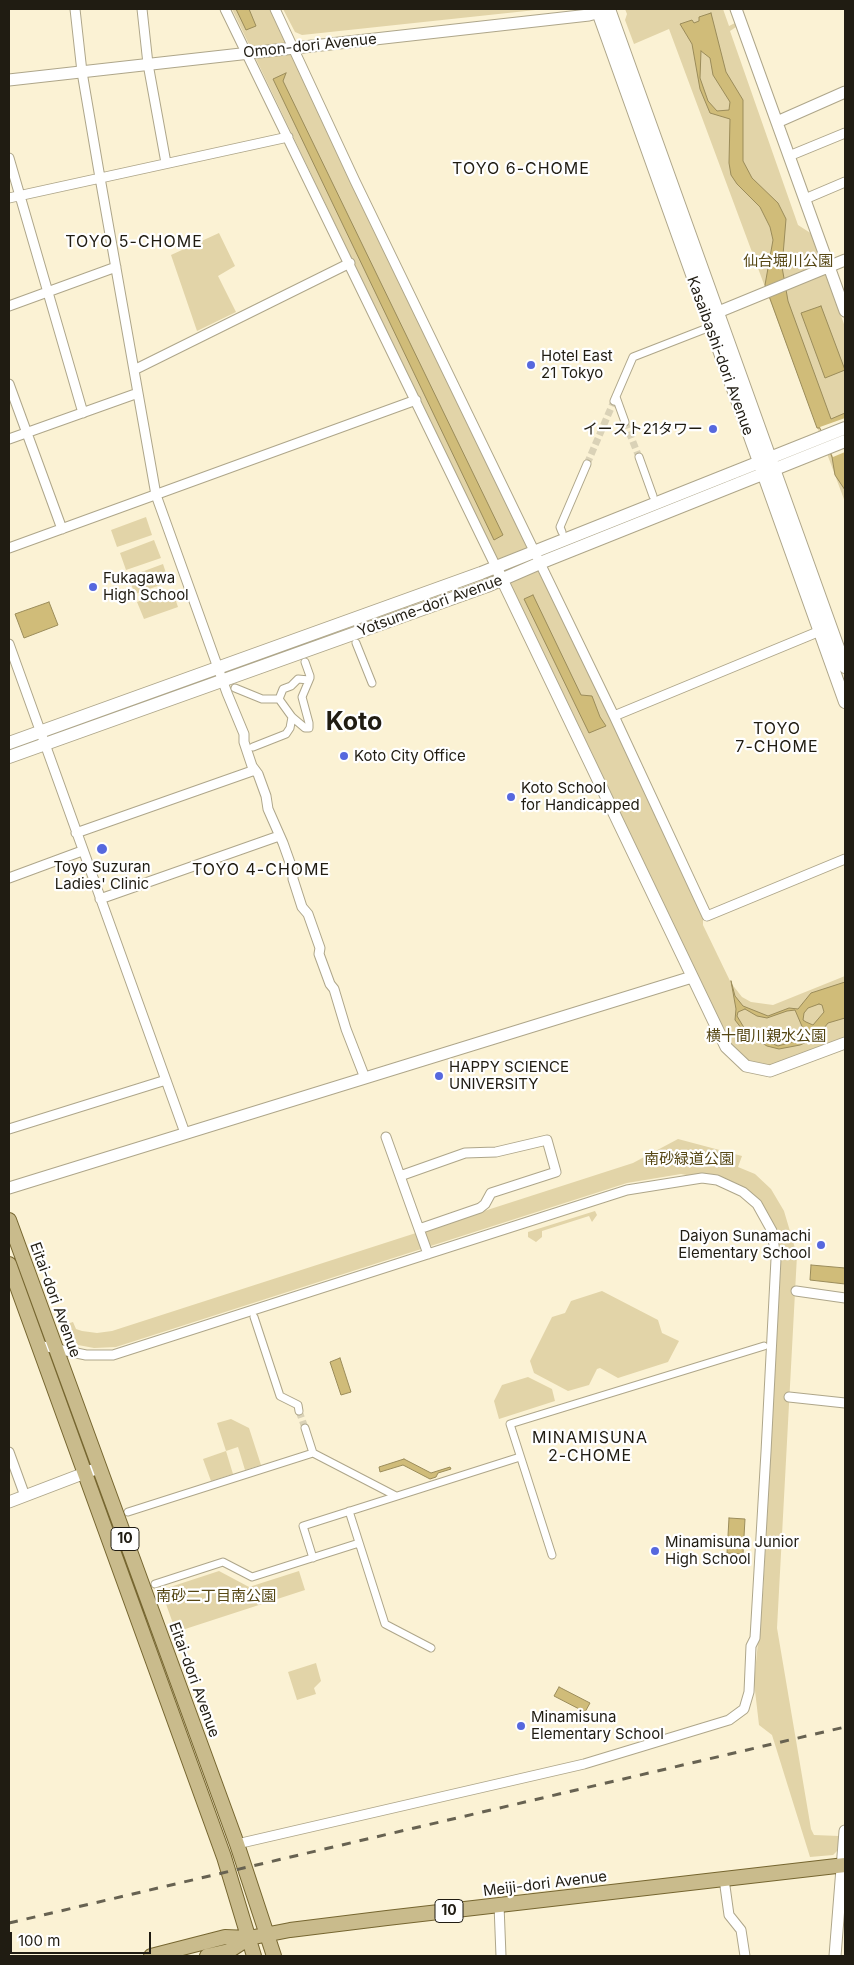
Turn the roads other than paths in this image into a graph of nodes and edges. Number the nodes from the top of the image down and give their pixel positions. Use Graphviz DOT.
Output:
graph roads {
  1 [pos="75,9"];
  2 [pos="142,9"];
  3 [pos="226,9"];
  4 [pos="275,9"];
  5 [pos="736,9"];
  6 [pos="605,10"];
  7 [pos="289,48"];
  8 [pos="249,53"];
  9 [pos="148,64"];
  10 [pos="82,72"];
  11 [pos="9,80"];
  12 [pos="845,92"];
  13 [pos="777,122"];
  14 [pos="845,133"];
  15 [pos="288,137"];
  16 [pos="789,156"];
  17 [pos="9,158"];
  18 [pos="166,163"];
  19 [pos="100,178"];
  20 [pos="845,182"];
  21 [pos="19,196"];
  22 [pos="9,198"];
  23 [pos="805,199"];
  24 [pos="845,260"];
  25 [pos="350,263"];
  26 [pos="829,266"];
  27 [pos="116,267"];
  28 [pos="47,292"];
  29 [pos="9,306"];
  30 [pos="845,311"];
  31 [pos="710,320"];
  32 [pos="134,370"];
  33 [pos="9,384"];
  34 [pos="138,393"];
  35 [pos="416,400"];
  36 [pos="83,413"];
  37 [pos="625,422"];
  38 [pos="845,428"];
  39 [pos="26,433"];
  40 [pos="9,439"];
  41 [pos="845,441"];
  42 [pos="822,444"];
  43 [pos="639,457"];
  44 [pos="771,457"];
  45 [pos="758,462"];
  46 [pos="587,464"];
  47 [pos="776,470"];
  48 [pos="763,475"];
  49 [pos="156,495"];
  50 [pos="653,496"];
  51 [pos="62,529"];
  52 [pos="562,532"];
  53 [pos="9,548"];
  54 [pos="535,558"];
  55 [pos="498,566"];
  56 [pos="504,579"];
  57 [pos="820,631"];
  58 [pos="356,643"];
  59 [pos="9,644"];
  60 [pos="305,662"];
  61 [pos="218,667"];
  62 [pos="845,667"];
  63 [pos="309,680"];
  64 [pos="223,681"];
  65 [pos="372,683"];
  66 [pos="235,688"];
  67 [pos="279,699"];
  68 [pos="845,702"];
  69 [pos="614,716"];
  70 [pos="292,717"];
  71 [pos="43,738"];
  72 [pos="9,743"];
  73 [pos="253,747"];
  74 [pos="9,757"];
  75 [pos="256,770"];
  76 [pos="76,833"];
  77 [pos="279,836"];
  78 [pos="82,851"];
  79 [pos="845,859"];
  80 [pos="9,878"];
  81 [pos="100,899"];
  82 [pos="692,977"];
  83 [pos="845,1043"];
  84 [pos="365,1078"];
  85 [pos="166,1080"];
  86 [pos="9,1129"];
  87 [pos="184,1133"];
  88 [pos="386,1137"];
  89 [pos="400,1176"];
  90 [pos="9,1188"];
  91 [pos="9,1220"];
  92 [pos="418,1229"];
  93 [pos="428,1254"];
  94 [pos="9,1264"];
  95 [pos="796,1291"];
  96 [pos="845,1298"];
  97 [pos="254,1317"];
  98 [pos="38,1345"];
  99 [pos="764,1346"];
  100 [pos="55,1348"];
  101 [pos="789,1397"];
  102 [pos="845,1403"];
  103 [pos="299,1410"];
  104 [pos="305,1428"];
  105 [pos="9,1452"];
  106 [pos="313,1453"];
  107 [pos="520,1457"];
  108 [pos="98,1468"];
  109 [pos="85,1473"];
  110 [pos="25,1496"];
  111 [pos="396,1496"];
  112 [pos="9,1502"];
  113 [pos="348,1511"];
  114 [pos="128,1512"];
  115 [pos="359,1543"];
  116 [pos="552,1555"];
  117 [pos="313,1558"];
  118 [pos="155,1584"];
  119 [pos="431,1648"];
  120 [pos="845,1830"];
  121 [pos="238,1844"];
  122 [pos="844,1865"];
  123 [pos="724,1879"];
  124 [pos="499,1905"];
  125 [pos="267,1935"];
  126 [pos="249,1938"];
  127 [pos="151,1956"];
  128 [pos="207,1956"];
  129 [pos="254,1956"];
  130 [pos="274,1956"];
  131 [pos="501,1956"];
  132 [pos="745,1956"];
  133 [pos="835,1956"];
  1 -- 10 [label="street"];
  2 -- 9 [label="street"];
  3 -- 8 [label="street"];
  4 -- 7 [label="street"];
  5 -- 13 [label="street"];
  6 -- 7 [label="street, Omon-dori Avenue"];
  6 -- 31 [label="main road, Kasaibashi-dori Avenue"];
  7 -- 8 [label="street, Omon-dori Avenue"];
  7 -- 54 [label="street"];
  8 -- 9 [label="street, Omon-dori Avenue"];
  8 -- 15 [label="street"];
  9 -- 10 [label="street, Omon-dori Avenue"];
  9 -- 18 [label="street"];
  10 -- 11 [label="street, Omon-dori Avenue"];
  10 -- 19 [label="street"];
  12 -- 13 [label="street"];
  13 -- 16 [label="street"];
  14 -- 16 [label="street"];
  15 -- 18 [label="street"];
  15 -- 25 [label="street"];
  16 -- 23 [label="street"];
  17 -- 21 [label="street"];
  18 -- 19 [label="street"];
  19 -- 21 [label="street"];
  19 -- 27 [label="street"];
  20 -- 23 [label="street"];
  21 -- 22 [label="street"];
  21 -- 28 [label="street"];
  23 -- 26 [label="street"];
  24 -- 26 [label="street"];
  25 -- 32 [label="street"];
  25 -- 35 [label="street"];
  26 -- 30 [label="street"];
  26 -- 31 [label="street"];
  27 -- 28 [label="street"];
  27 -- 32 [label="street"];
  28 -- 29 [label="street"];
  28 -- 36 [label="street"];
  31 -- 37 [label="street"];
  31 -- 44 [label="main road, Kasaibashi-dori Avenue"];
  31 -- 45 [label="main road, Kasaibashi-dori Avenue"];
  32 -- 34 [label="street"];
  33 -- 39 [label="street"];
  34 -- 36 [label="street"];
  34 -- 49 [label="street"];
  35 -- 49 [label="street"];
  35 -- 55 [label="street"];
  36 -- 39 [label="street"];
  38 -- 42 [label="main road, Yotsume-dori Avenue"];
  39 -- 40 [label="street"];
  39 -- 51 [label="street"];
  41 -- 42 [label="main road, Yotsume-dori Avenue"];
  42 -- 44 [label="main road, Yotsume-dori Avenue"];
  42 -- 47 [label="main road, Yotsume-dori Avenue"];
  43 -- 50 [label="street"];
  44 -- 45 [label="main road, Yotsume-dori Avenue"];
  44 -- 47 [label="main road, Kasaibashi-dori Avenue"];
  45 -- 48 [label="main road, Kasaibashi-dori Avenue"];
  45 -- 54 [label="main road, Yotsume-dori Avenue"];
  46 -- 52 [label="street"];
  47 -- 48 [label="main road, Yotsume-dori Avenue"];
  47 -- 62 [label="main road, Kasaibashi-dori Avenue"];
  48 -- 54 [label="main road, Yotsume-dori Avenue"];
  48 -- 57 [label="main road, Kasaibashi-dori Avenue"];
  49 -- 51 [label="street"];
  49 -- 61 [label="street"];
  51 -- 53 [label="street"];
  54 -- 55 [label="main road, Yotsume-dori Avenue"];
  54 -- 56 [label="main road, Yotsume-dori Avenue"];
  54 -- 69 [label="street"];
  55 -- 56 [label="street"];
  55 -- 61 [label="main road, Yotsume-dori Avenue"];
  56 -- 64 [label="main road, Yotsume-dori Avenue"];
  56 -- 82 [label="street"];
  57 -- 68 [label="main road, Kasaibashi-dori Avenue"];
  57 -- 69 [label="street"];
  58 -- 65 [label="street"];
  59 -- 71 [label="street"];
  60 -- 63 [label="street"];
  61 -- 64 [label="street"];
  61 -- 71 [label="main road, Yotsume-dori Avenue"];
  63 -- 67 [label="street"];
  63 -- 70 [label="street"];
  64 -- 71 [label="main road, Yotsume-dori Avenue"];
  64 -- 75 [label="street"];
  66 -- 67 [label="street"];
  67 -- 70 [label="street"];
  69 -- 79 [label="street"];
  70 -- 73 [label="street"];
  71 -- 72 [label="main road, Yotsume-dori Avenue"];
  71 -- 74 [label="main road, Yotsume-dori Avenue"];
  71 -- 76 [label="street"];
  75 -- 76 [label="street"];
  75 -- 77 [label="street"];
  76 -- 78 [label="street"];
  77 -- 81 [label="street"];
  77 -- 84 [label="street"];
  78 -- 80 [label="street"];
  78 -- 81 [label="street"];
  81 -- 85 [label="street"];
  82 -- 83 [label="street"];
  82 -- 84 [label="street"];
  84 -- 87 [label="street"];
  85 -- 86 [label="street"];
  85 -- 87 [label="street"];
  87 -- 90 [label="street"];
  88 -- 89 [label="street"];
  89 -- 92 [label="street"];
  89 -- 92 [label="street"];
  91 -- 100 [label="main road, Eitai-dori Avenue / 10"];
  92 -- 93 [label="street"];
  93 -- 100 [label="street"];
  93 -- 121 [label="street"];
  94 -- 98 [label="main road, Eitai-dori Avenue / 10"];
  95 -- 96 [label="street"];
  97 -- 103 [label="street"];
  98 -- 100 [label="street"];
  98 -- 109 [label="main road, Eitai-dori Avenue / 10"];
  99 -- 107 [label="street"];
  100 -- 108 [label="main road, Eitai-dori Avenue / 10"];
  101 -- 102 [label="street"];
  104 -- 106 [label="street"];
  105 -- 110 [label="street"];
  106 -- 111 [label="street"];
  106 -- 114 [label="street"];
  107 -- 111 [label="street"];
  107 -- 116 [label="street"];
  108 -- 109 [label="street"];
  108 -- 121 [label="main road, Eitai-dori Avenue / 10"];
  109 -- 110 [label="street"];
  109 -- 126 [label="main road, Eitai-dori Avenue / 10"];
  110 -- 112 [label="street"];
  111 -- 113 [label="street"];
  113 -- 115 [label="street"];
  113 -- 117 [label="street"];
  115 -- 117 [label="street"];
  115 -- 119 [label="street"];
  117 -- 118 [label="street"];
  120 -- 122 [label="street"];
  121 -- 125 [label="main road, Eitai-dori Avenue / 10"];
  122 -- 123 [label="main road, Meiji-dori Avenue / 10"];
  122 -- 133 [label="street"];
  123 -- 124 [label="main road, Meiji-dori Avenue / 10"];
  123 -- 132 [label="street"];
  124 -- 125 [label="main road, Meiji-dori Avenue / 10"];
  124 -- 131 [label="street"];
  125 -- 126 [label="main road, Meiji-dori Avenue / 10"];
  125 -- 130 [label="main road, Eitai-dori Avenue / 10"];
  126 -- 127 [label="main road, Meiji-dori Avenue"];
  126 -- 128 [label="main road, Meiji-dori Avenue"];
  126 -- 129 [label="main road, Eitai-dori Avenue / 10"];
}
